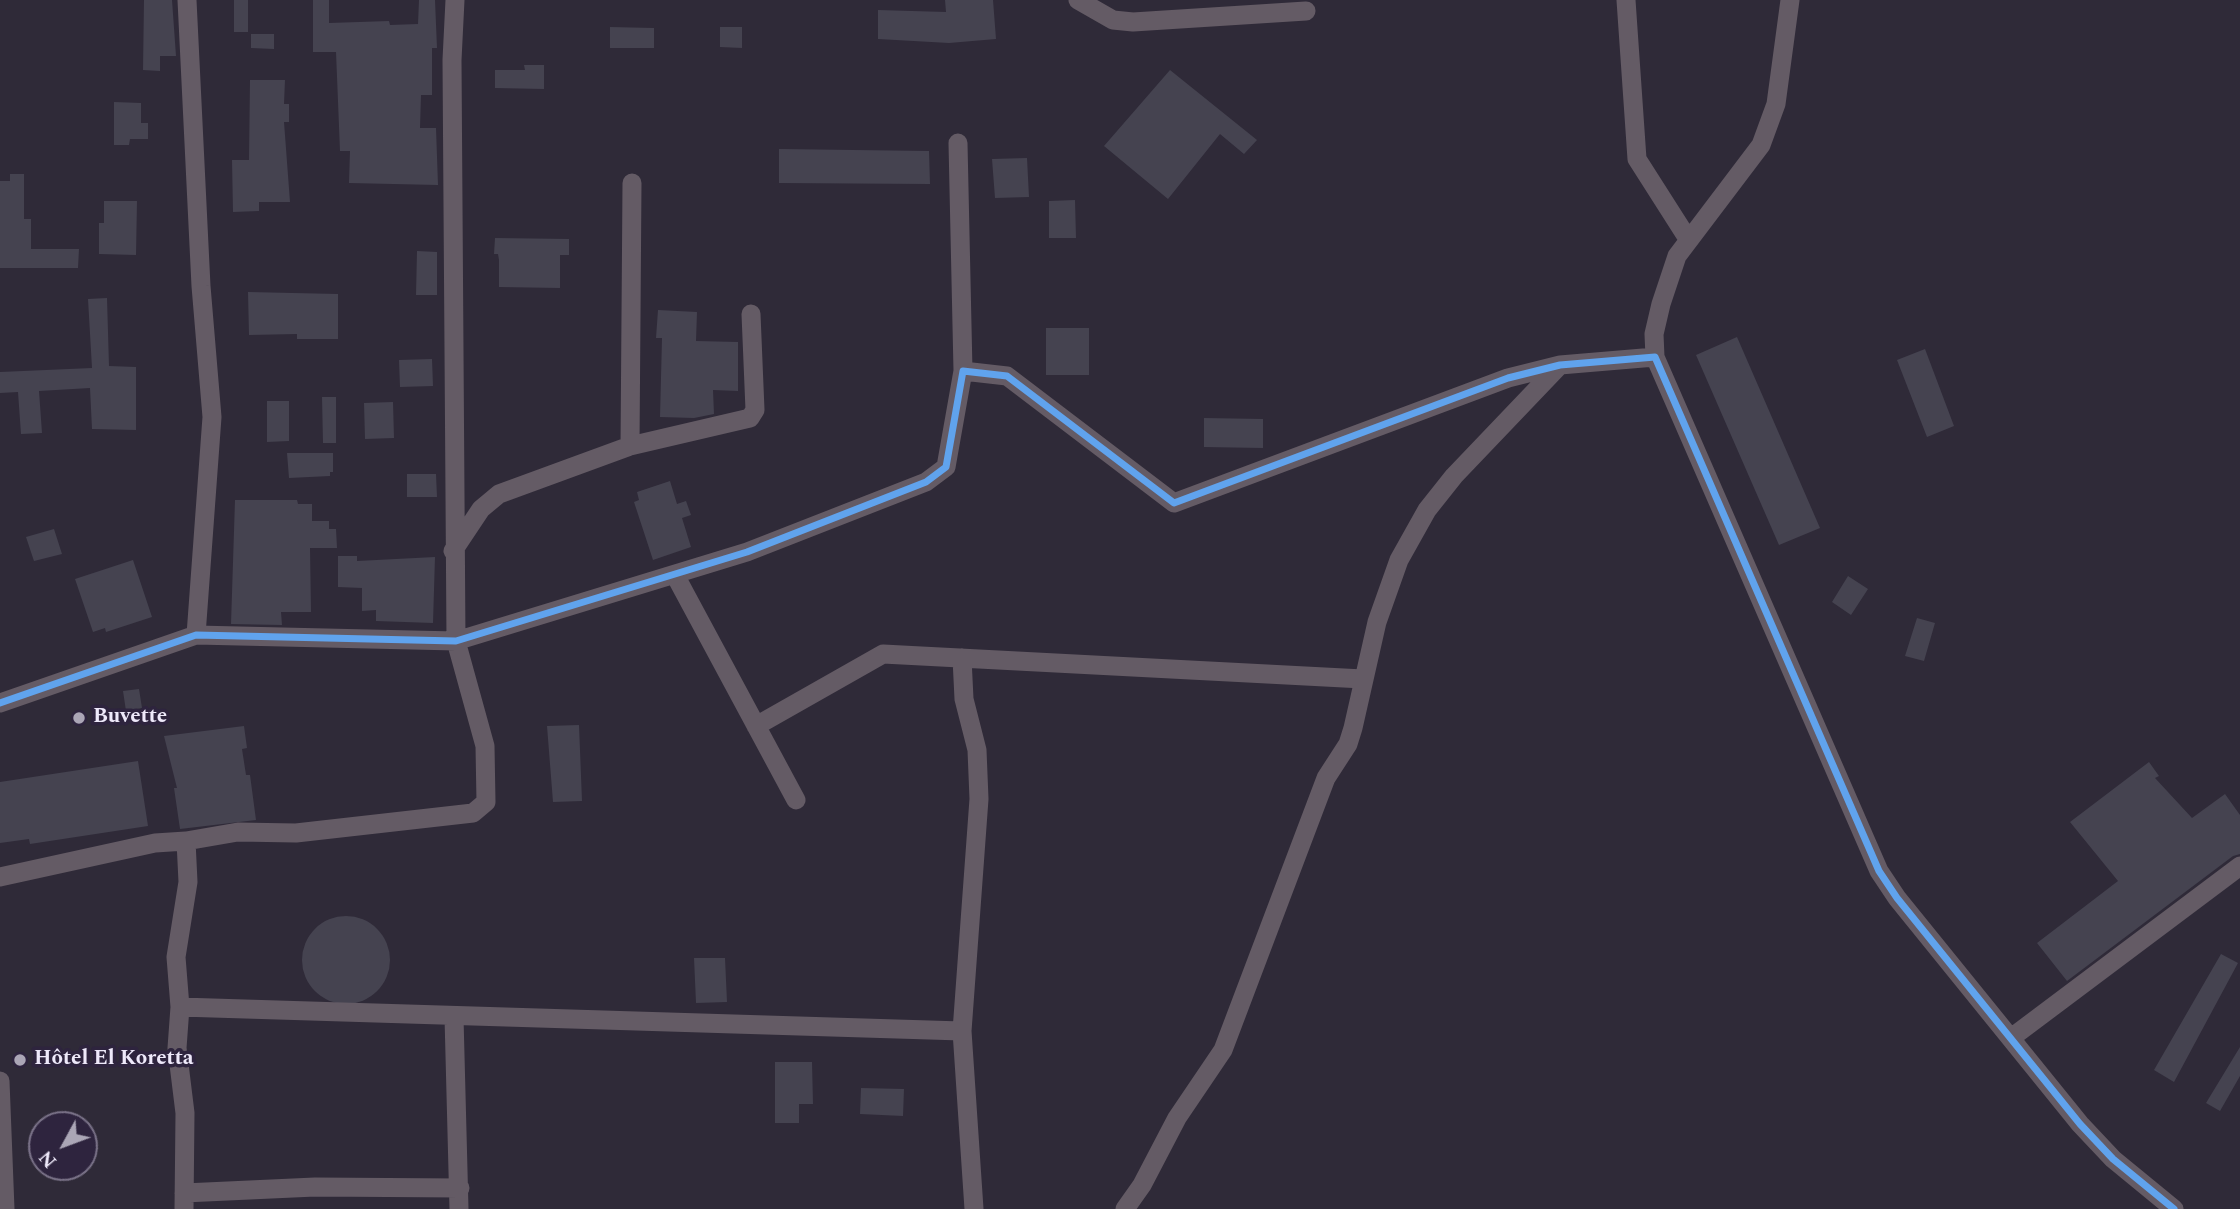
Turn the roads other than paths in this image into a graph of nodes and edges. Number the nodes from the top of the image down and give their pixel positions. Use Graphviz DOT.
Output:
graph roads {
  1 [pos="187,0"];
  2 [pos="455,0"];
  3 [pos="1078,0"];
  4 [pos="1626,0"];
  5 [pos="1790,0"];
  6 [pos="1306,11"];
  7 [pos="958,143"];
  8 [pos="632,183"];
  9 [pos="1688,239"];
  10 [pos="751,314"];
  11 [pos="1655,357"];
  12 [pos="1560,365"];
  13 [pos="963,370"];
  14 [pos="630,446"];
  15 [pos="453,551"];
  16 [pos="675,575"];
  17 [pos="196,635"];
  18 [pos="456,641"];
  19 [pos="961,658"];
  20 [pos="1363,679"];
  21 [pos="0,703"];
  22 [pos="756,726"];
  23 [pos="796,800"];
  24 [pos="186,841"];
  25 [pos="2240,866"];
  26 [pos="0,877"];
  27 [pos="180,1007"];
  28 [pos="454,1017"];
  29 [pos="962,1031"];
  30 [pos="2011,1038"];
  31 [pos="0,1081"];
  32 [pos="460,1188"];
  33 [pos="184,1201"];
  34 [pos="5,1209"];
  35 [pos="459,1209"];
  36 [pos="974,1209"];
  37 [pos="1125,1209"];
  38 [pos="2174,1209"];
  1 -- 17 [label="street"];
  2 -- 15 [label="street"];
  3 -- 6 [label="street"];
  4 -- 9 [label="street"];
  5 -- 9 [label="street"];
  7 -- 13 [label="street"];
  8 -- 14 [label="street"];
  9 -- 11 [label="street"];
  10 -- 14 [label="street"];
  11 -- 12 [label="street"];
  11 -- 30 [label="street"];
  12 -- 13 [label="street"];
  12 -- 20 [label="street"];
  13 -- 16 [label="street"];
  14 -- 15 [label="street"];
  15 -- 18 [label="street"];
  16 -- 18 [label="street"];
  16 -- 22 [label="street"];
  17 -- 18 [label="street"];
  17 -- 21 [label="street"];
  18 -- 24 [label="street"];
  19 -- 20 [label="street"];
  19 -- 22 [label="street"];
  19 -- 29 [label="street"];
  20 -- 37 [label="street"];
  22 -- 23 [label="street"];
  24 -- 26 [label="street"];
  24 -- 27 [label="street"];
  25 -- 30 [label="street"];
  27 -- 28 [label="street"];
  27 -- 33 [label="street"];
  28 -- 29 [label="street"];
  28 -- 32 [label="street"];
  29 -- 36 [label="street"];
  30 -- 38 [label="street"];
  31 -- 34 [label="street"];
  32 -- 33 [label="street"];
  32 -- 35 [label="street"];
}
